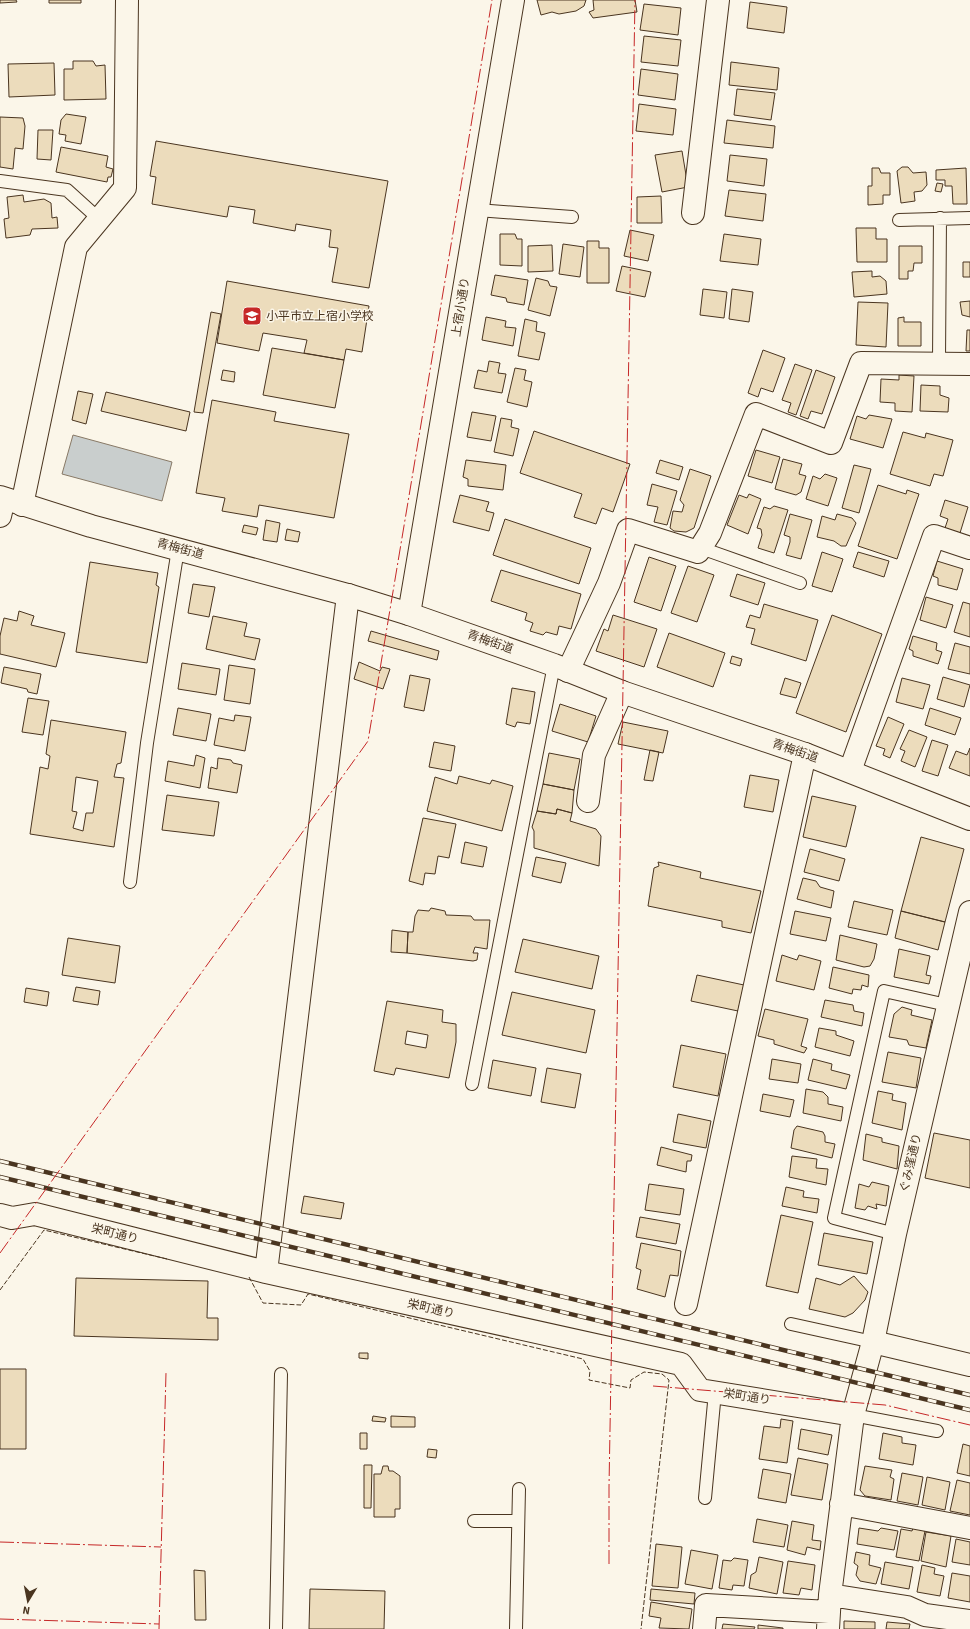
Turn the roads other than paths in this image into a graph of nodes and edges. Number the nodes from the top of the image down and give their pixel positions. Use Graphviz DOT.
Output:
graph roads {
  1 [pos="127,0"];
  2 [pos="512,0"];
  3 [pos="718,0"];
  4 [pos="0,181"];
  5 [pos="477,210"];
  6 [pos="693,214"];
  7 [pos="572,217"];
  8 [pos="940,218"];
  9 [pos="970,218"];
  10 [pos="99,219"];
  11 [pos="899,220"];
  12 [pos="939,362"];
  13 [pos="970,364"];
  14 [pos="6,504"];
  15 [pos="178,548"];
  16 [pos="701,548"];
  17 [pos="970,548"];
  18 [pos="800,583"];
  19 [pos="348,595"];
  20 [pos="410,614"];
  21 [pos="561,668"];
  22 [pos="622,692"];
  23 [pos="804,754"];
  24 [pos="850,771"];
  25 [pos="588,801"];
  26 [pos="970,819"];
  27 [pos="130,882"];
  28 [pos="970,912"];
  29 [pos="947,1005"];
  30 [pos="472,1084"];
  31 [pos="4,1223"];
  32 [pos="895,1234"];
  33 [pos="266,1272"];
  34 [pos="686,1304"];
  35 [pos="791,1324"];
  36 [pos="873,1342"];
  37 [pos="970,1365"];
  38 [pos="281,1374"];
  39 [pos="715,1392"];
  40 [pos="852,1415"];
  41 [pos="937,1431"];
  42 [pos="519,1489"];
  43 [pos="705,1498"];
  44 [pos="841,1504"];
  45 [pos="474,1521"];
  46 [pos="518,1521"];
  47 [pos="970,1528"];
  48 [pos="829,1612"];
  49 [pos="970,1620"];
  50 [pos="925,1622"];
  51 [pos="276,1629"];
  52 [pos="516,1629"];
  53 [pos="704,1629"];
  1 -- 10 [label="street"];
  2 -- 5 [label="street, 上宿小通り"];
  3 -- 6 [label="street"];
  4 -- 10 [label="lane"];
  5 -- 7 [label="lane"];
  5 -- 20 [label="street, 上宿小通り"];
  8 -- 9 [label="lane"];
  8 -- 11 [label="lane"];
  8 -- 12 [label="lane"];
  10 -- 14 [label="street"];
  12 -- 13 [label="street"];
  12 -- 16 [label="street"];
  14 -- 15 [label="street, 青梅街道"];
  15 -- 19 [label="street, 青梅街道"];
  15 -- 27 [label="lane"];
  16 -- 18 [label="lane"];
  16 -- 21 [label="street"];
  17 -- 24 [label="street"];
  19 -- 20 [label="street, 青梅街道"];
  19 -- 33 [label="street"];
  20 -- 21 [label="street, 青梅街道"];
  21 -- 22 [label="street, 青梅街道"];
  21 -- 30 [label="lane"];
  22 -- 23 [label="street, 青梅街道"];
  22 -- 25 [label="street"];
  23 -- 24 [label="street, 青梅街道"];
  23 -- 34 [label="street"];
  24 -- 26 [label="street, 青梅街道"];
  28 -- 29 [label="street, ぐみ窪通り"];
  29 -- 32 [label="street, ぐみ窪通り"];
  29 -- 32 [label="lane"];
  31 -- 33 [label="street, 栄町通り"];
  32 -- 36 [label="street, ぐみ窪通り"];
  33 -- 39 [label="street, 栄町通り"];
  35 -- 36 [label="lane"];
  36 -- 37 [label="street"];
  36 -- 40 [label="street, ぐみ窪通り"];
  38 -- 51 [label="lane"];
  39 -- 40 [label="street, 栄町通り"];
  39 -- 43 [label="lane"];
  40 -- 41 [label="lane"];
  40 -- 44 [label="street, ぐみ窪通り"];
  42 -- 46 [label="lane"];
  44 -- 47 [label="street"];
  44 -- 48 [label="street, ぐみ窪通り"];
  45 -- 46 [label="lane"];
  46 -- 52 [label="lane"];
  48 -- 50 [label="street"];
  48 -- 53 [label="street"];
  49 -- 50 [label="street"];
}
